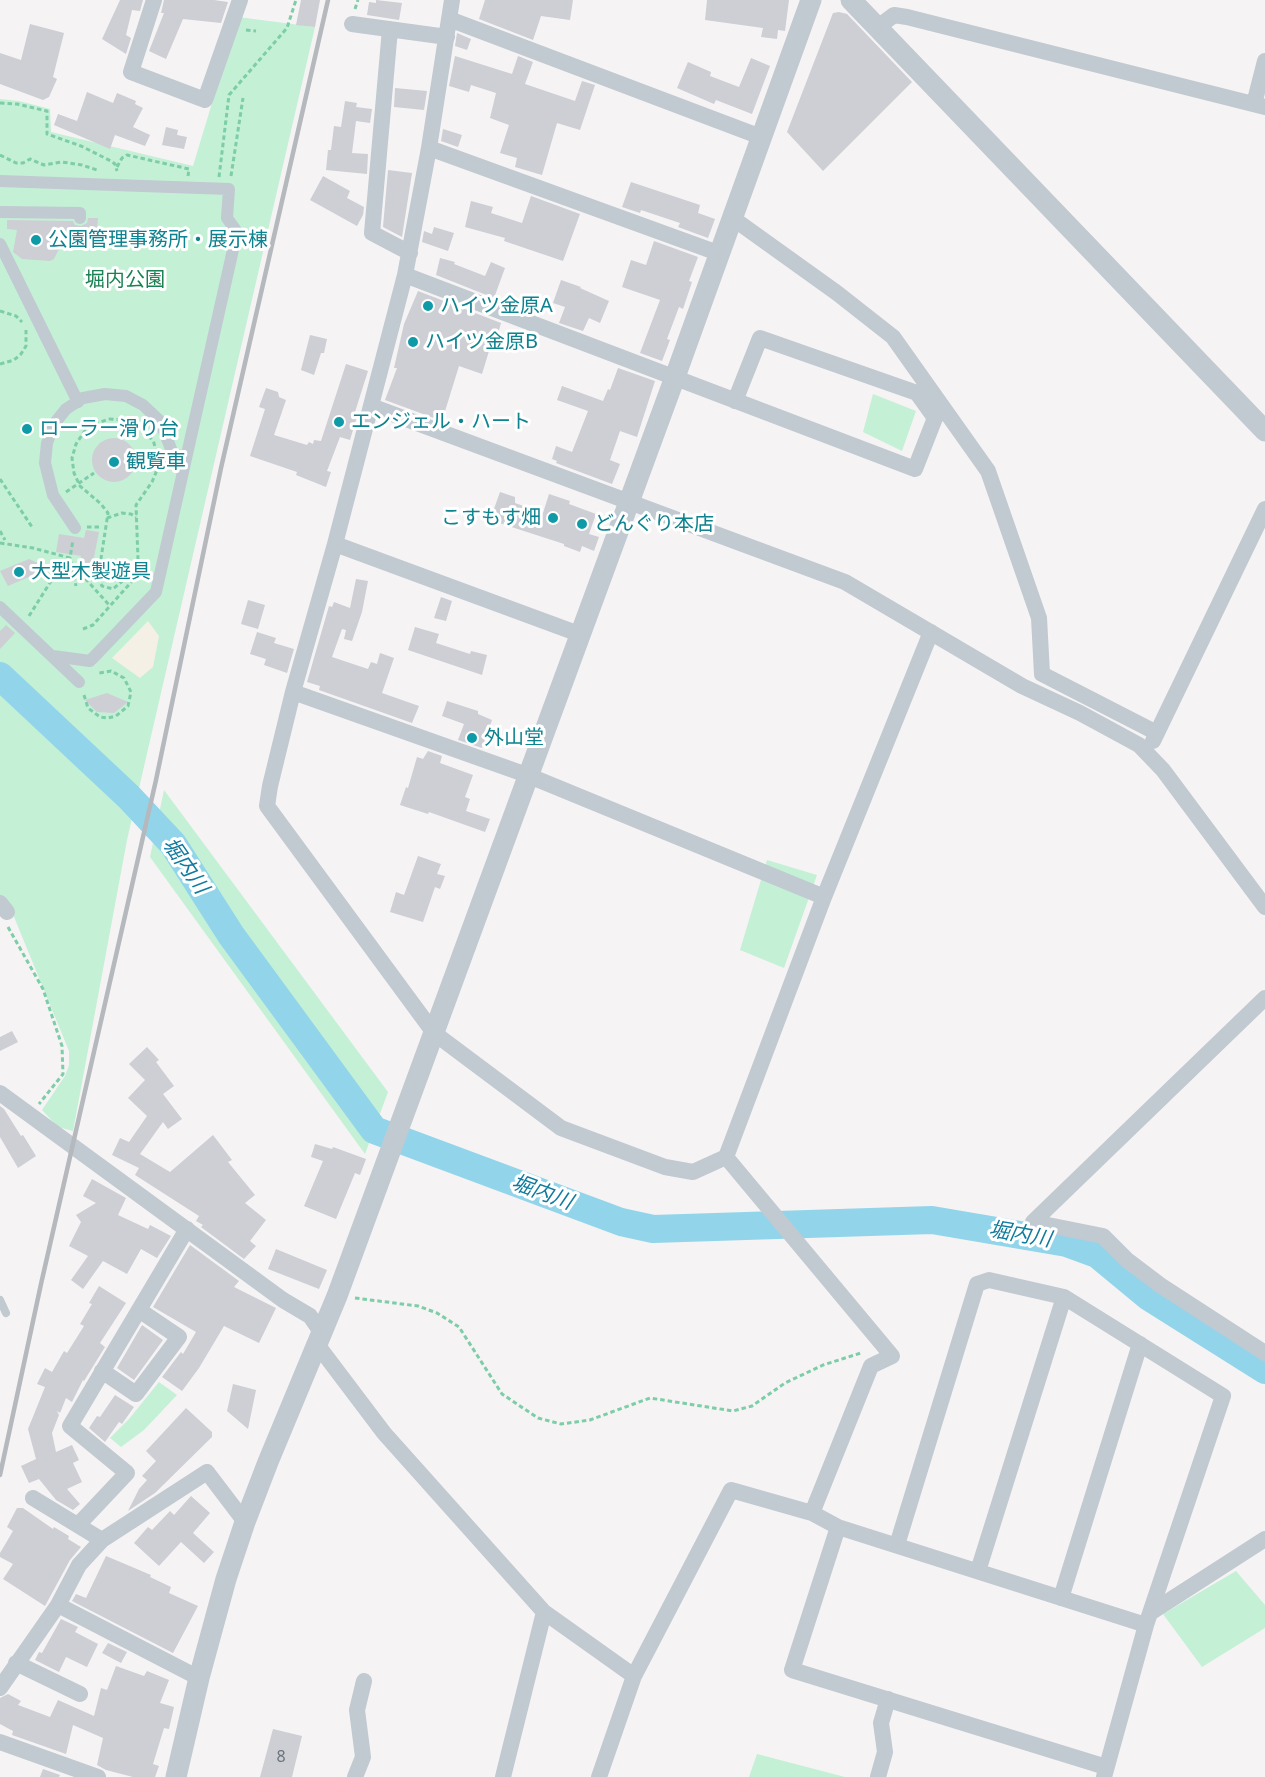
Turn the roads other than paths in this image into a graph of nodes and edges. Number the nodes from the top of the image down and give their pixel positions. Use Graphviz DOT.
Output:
graph roads {
  1 [pos="154,0"];
  2 [pos="240,0"];
  3 [pos="452,0"];
  4 [pos="810,0"];
  5 [pos="851,0"];
  6 [pos="449,19"];
  7 [pos="352,24"];
  8 [pos="878,27"];
  9 [pos="390,29"];
  10 [pos="447,37"];
  11 [pos="1265,61"];
  12 [pos="1260,106"];
  13 [pos="761,137"];
  14 [pos="429,148"];
  15 [pos="0,181"];
  16 [pos="0,213"];
  17 [pos="731,217"];
  18 [pos="80,218"];
  19 [pos="0,244"];
  20 [pos="410,253"];
  21 [pos="718,254"];
  22 [pos="405,275"];
  23 [pos="675,377"];
  24 [pos="735,401"];
  25 [pos="78,402"];
  26 [pos="371,405"];
  27 [pos="1265,431"];
  28 [pos="186,457"];
  29 [pos="628,500"];
  30 [pos="1265,509"];
  31 [pos="75,528"];
  32 [pos="336,544"];
  33 [pos="0,607"];
  34 [pos="931,632"];
  35 [pos="579,634"];
  36 [pos="52,656"];
  37 [pos="80,682"];
  38 [pos="293,692"];
  39 [pos="1157,733"];
  40 [pos="1148,753"];
  41 [pos="527,775"];
  42 [pos="824,897"];
  43 [pos="1265,907"];
  44 [pos="1265,998"];
  45 [pos="434,1033"];
  46 [pos="0,1093"];
  47 [pos="726,1157"];
  48 [pos="188,1229"];
  49 [pos="1064,1296"];
  50 [pos="0,1300"];
  51 [pos="139,1310"];
  52 [pos="6,1313"];
  53 [pos="319,1338"];
  54 [pos="1140,1344"];
  55 [pos="1265,1353"];
  56 [pos="102,1371"];
  57 [pos="33,1498"];
  58 [pos="812,1513"];
  59 [pos="245,1522"];
  60 [pos="78,1525"];
  61 [pos="838,1527"];
  62 [pos="1265,1539"];
  63 [pos="102,1540"];
  64 [pos="897,1545"];
  65 [pos="978,1571"];
  66 [pos="1061,1598"];
  67 [pos="58,1605"];
  68 [pos="544,1612"];
  69 [pos="1148,1619"];
  70 [pos="16,1663"];
  71 [pos="634,1676"];
  72 [pos="199,1678"];
  73 [pos="364,1681"];
  74 [pos="0,1688"];
  75 [pos="80,1694"];
  76 [pos="888,1699"];
  77 [pos="0,1742"];
  78 [pos="1105,1772"];
  79 [pos="98,1777"];
  80 [pos="176,1777"];
  81 [pos="355,1777"];
  82 [pos="503,1777"];
  83 [pos="599,1777"];
  84 [pos="878,1777"];
  1 -- 2 [label="street"];
  3 -- 6 [label="street"];
  4 -- 13 [label="street"];
  5 -- 8 [label="street"];
  6 -- 10 [label="street"];
  6 -- 13 [label="street"];
  7 -- 9 [label="street"];
  8 -- 12 [label="street"];
  8 -- 27 [label="street"];
  9 -- 10 [label="street"];
  9 -- 20 [label="street"];
  10 -- 14 [label="street"];
  11 -- 12 [label="street"];
  13 -- 17 [label="street"];
  14 -- 20 [label="street"];
  14 -- 21 [label="street"];
  15 -- 28 [label="street"];
  16 -- 18 [label="street"];
  17 -- 21 [label="street"];
  17 -- 39 [label="street"];
  19 -- 25 [label="street"];
  20 -- 22 [label="street"];
  21 -- 23 [label="street"];
  22 -- 23 [label="street"];
  22 -- 26 [label="street"];
  23 -- 24 [label="street"];
  23 -- 29 [label="street"];
  24 -- 24 [label="street"];
  25 -- 28 [label="street"];
  25 -- 31 [label="street"];
  26 -- 29 [label="street"];
  26 -- 32 [label="street"];
  28 -- 36 [label="street"];
  29 -- 34 [label="street"];
  29 -- 35 [label="street"];
  30 -- 39 [label="street"];
  32 -- 35 [label="street"];
  32 -- 38 [label="street"];
  33 -- 36 [label="street"];
  34 -- 40 [label="street"];
  34 -- 42 [label="street"];
  35 -- 41 [label="street"];
  36 -- 37 [label="street"];
  38 -- 41 [label="street"];
  38 -- 45 [label="street"];
  39 -- 40 [label="street"];
  40 -- 43 [label="street"];
  41 -- 42 [label="street"];
  41 -- 45 [label="street"];
  42 -- 47 [label="street"];
  44 -- 55 [label="street"];
  45 -- 47 [label="street"];
  45 -- 53 [label="street"];
  46 -- 48 [label="street"];
  47 -- 58 [label="street"];
  48 -- 51 [label="street"];
  48 -- 53 [label="street"];
  49 -- 54 [label="street"];
  49 -- 64 [label="street"];
  49 -- 65 [label="street"];
  50 -- 52 [label="lane"];
  51 -- 56 [label="street"];
  51 -- 56 [label="street"];
  53 -- 59 [label="street"];
  53 -- 68 [label="street"];
  54 -- 66 [label="street"];
  54 -- 69 [label="street"];
  56 -- 60 [label="street"];
  57 -- 60 [label="street"];
  58 -- 61 [label="street"];
  58 -- 71 [label="street"];
  59 -- 63 [label="street"];
  59 -- 72 [label="street"];
  60 -- 63 [label="street"];
  61 -- 64 [label="street"];
  61 -- 76 [label="street"];
  62 -- 69 [label="street"];
  63 -- 67 [label="street"];
  64 -- 65 [label="street"];
  65 -- 66 [label="street"];
  66 -- 69 [label="street"];
  67 -- 70 [label="street"];
  67 -- 72 [label="street"];
  68 -- 71 [label="street"];
  68 -- 82 [label="street"];
  69 -- 78 [label="street"];
  70 -- 74 [label="street"];
  70 -- 75 [label="street"];
  71 -- 83 [label="street"];
  72 -- 80 [label="street"];
  73 -- 81 [label="street"];
  76 -- 78 [label="street"];
  76 -- 84 [label="street"];
  77 -- 79 [label="street"];
}
